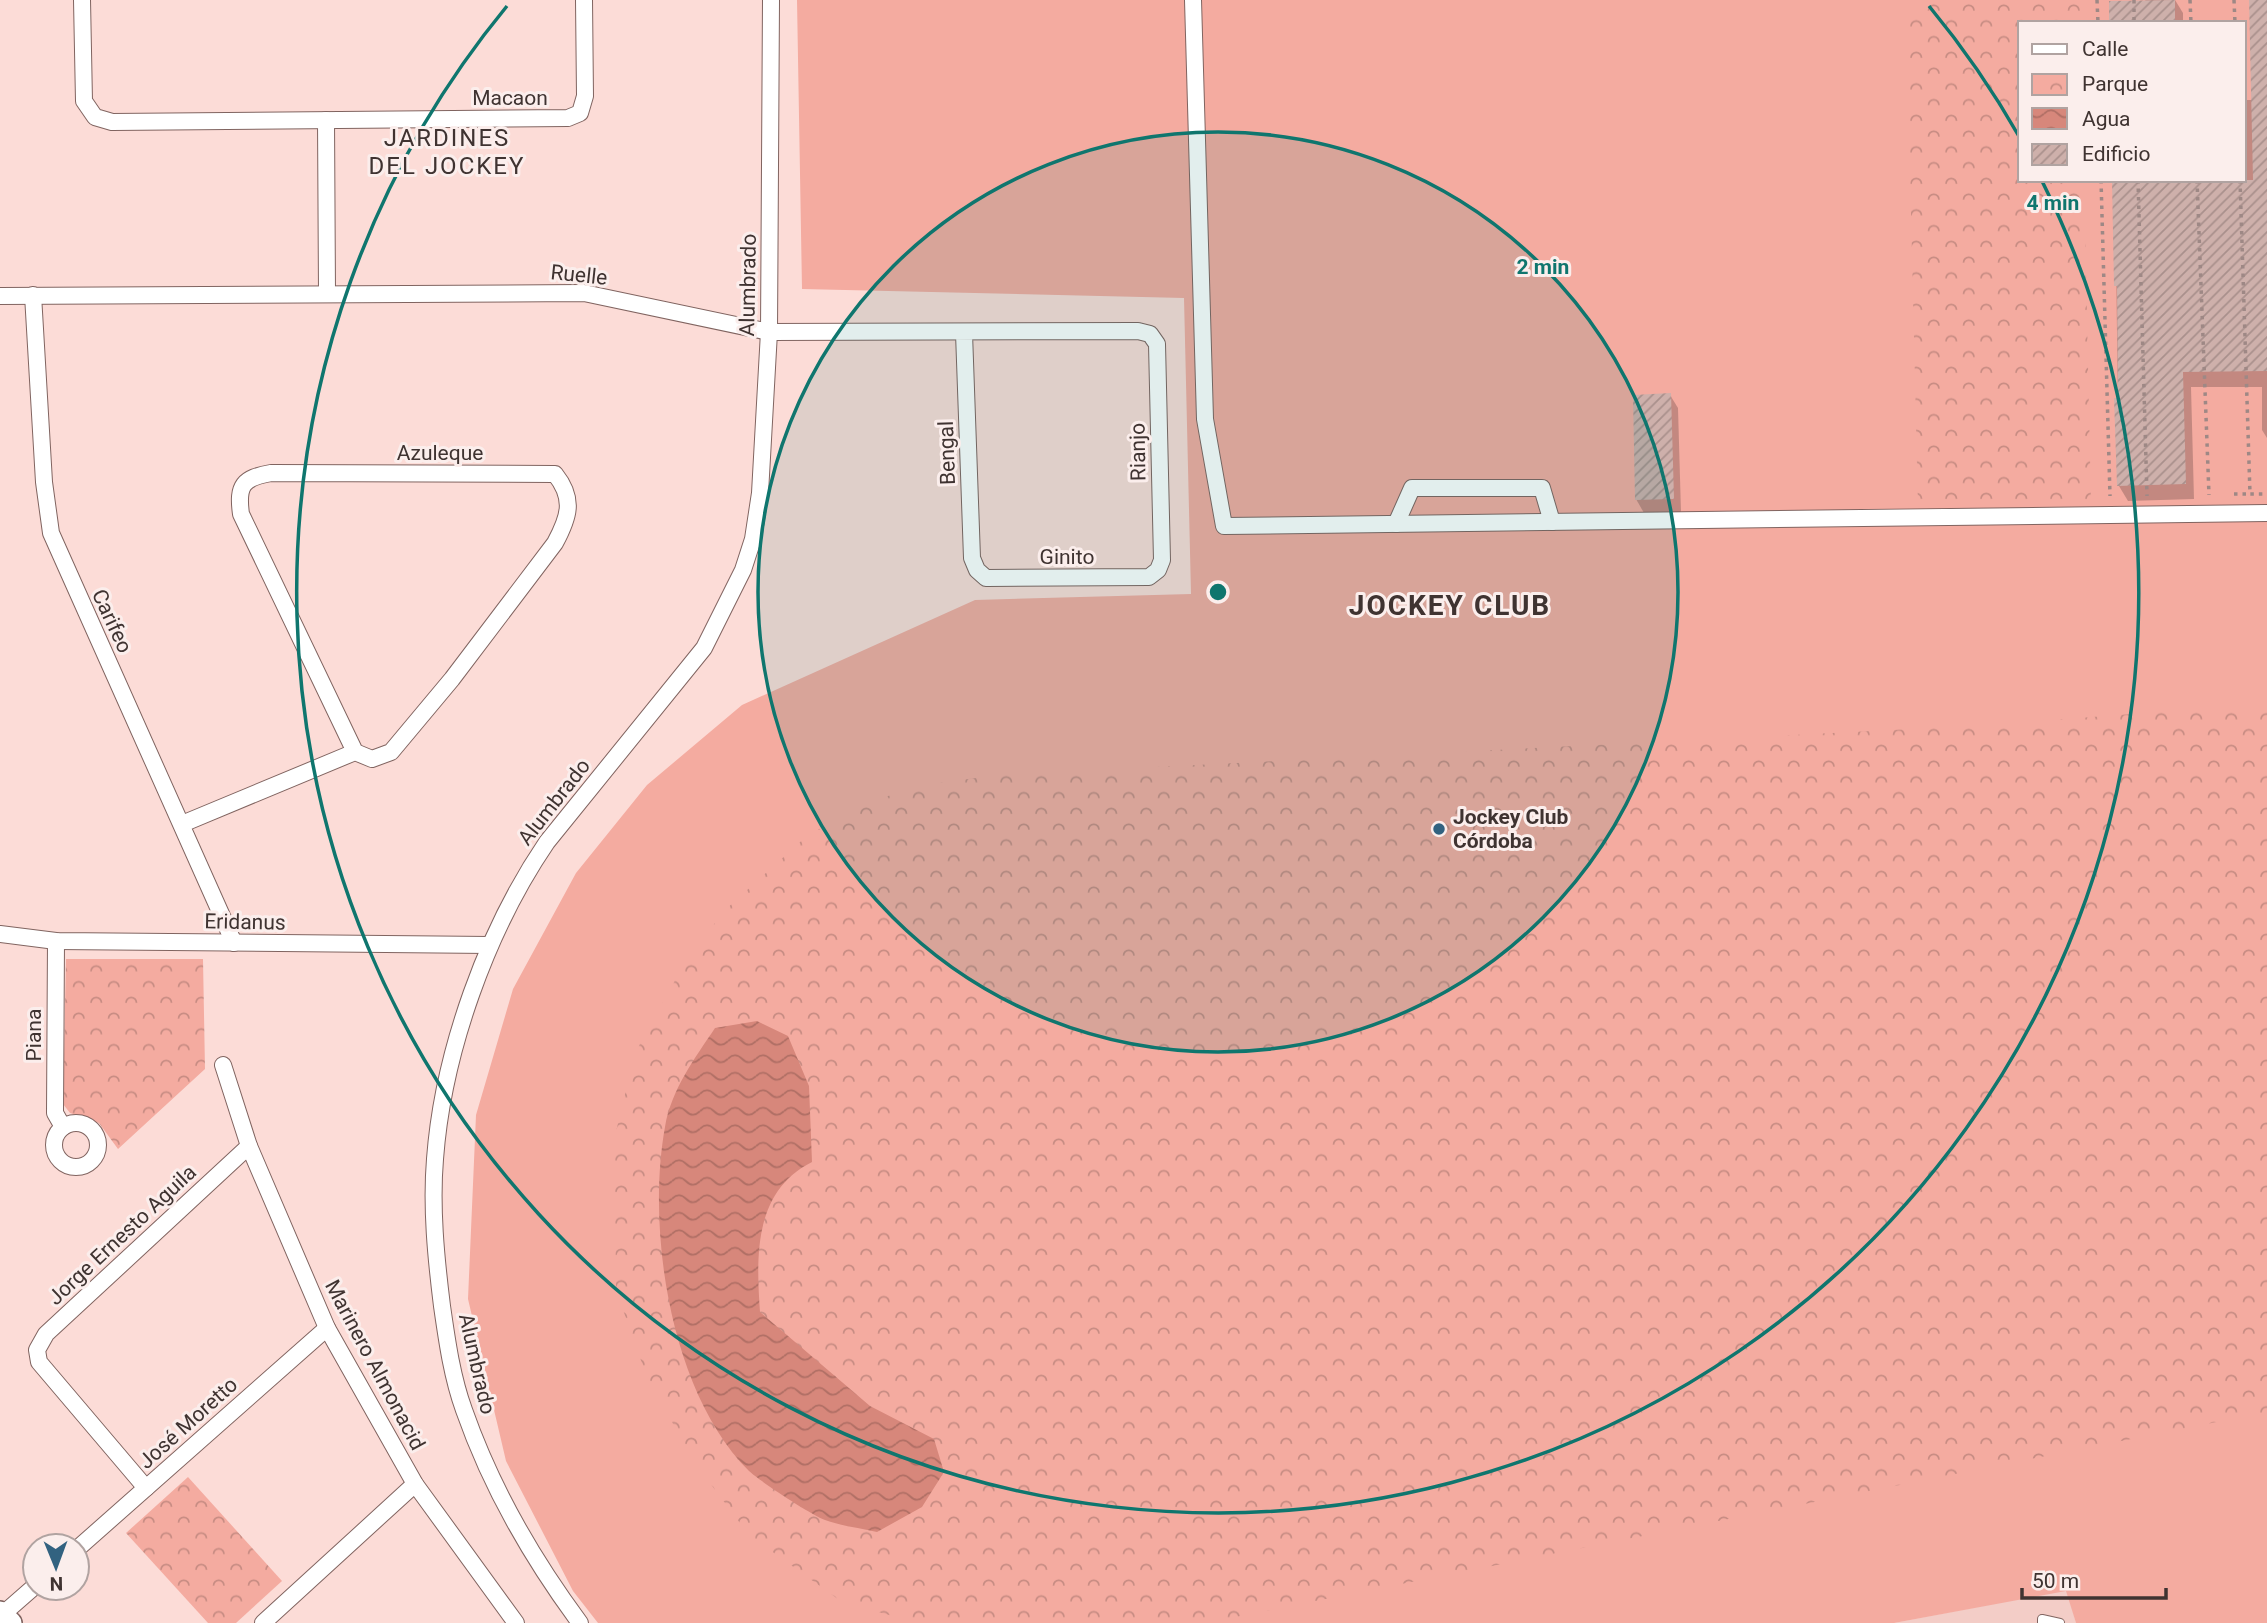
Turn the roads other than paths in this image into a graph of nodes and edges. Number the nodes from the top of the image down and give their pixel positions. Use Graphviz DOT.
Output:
graph roads {
  1 [pos="82,0"];
  2 [pos="584,0"];
  3 [pos="771,0"];
  4 [pos="1193,0"];
  5 [pos="326,120"];
  6 [pos="327,293"];
  7 [pos="33,295"];
  8 [pos="0,296"];
  9 [pos="769,332"];
  10 [pos="964,333"];
  11 [pos="1150,334"];
  12 [pos="2267,513"];
  13 [pos="1552,522"];
  14 [pos="1396,524"];
  15 [pos="977,570"];
  16 [pos="1158,570"];
  17 [pos="355,752"];
  18 [pos="182,824"];
  19 [pos="0,934"];
  20 [pos="56,941"];
  21 [pos="234,943"];
  22 [pos="490,945"];
  23 [pos="223,1065"];
  24 [pos="63,1127"];
  25 [pos="249,1146"];
  26 [pos="327,1328"];
  27 [pos="415,1484"];
  28 [pos="146,1488"];
  29 [pos="91,1537"];
  30 [pos="21,1600"];
  31 [pos="4,1616"];
  32 [pos="266,1622"];
  33 [pos="516,1623"];
  34 [pos="579,1623"];
  35 [pos="2042,1623"];
  36 [pos="2060,1623"];
  1 -- 5 [label="street, Macaon"];
  2 -- 5 [label="street, Macaon"];
  3 -- 9 [label="street, Alumbrado"];
  4 -- 14 [label="street"];
  5 -- 6 [label="street"];
  6 -- 7 [label="street, Ruelle"];
  6 -- 9 [label="street, Ruelle"];
  7 -- 8 [label="street, Ruelle"];
  7 -- 18 [label="street, Carifeo"];
  9 -- 10 [label="street, Ruelle"];
  9 -- 22 [label="street, Alumbrado"];
  10 -- 11 [label="street, Ruelle"];
  10 -- 15 [label="street, Bengal"];
  11 -- 16 [label="street, Rianjo"];
  12 -- 13 [label="street"];
  13 -- 14 [label="street"];
  13 -- 14 [label="street"];
  15 -- 16 [label="street, Ginito"];
  17 -- 17 [label="street, Azuleque"];
  17 -- 18 [label="street, Azuleque"];
  18 -- 21 [label="street, Carifeo"];
  19 -- 20 [label="street, Eridanus"];
  20 -- 21 [label="street, Eridanus"];
  20 -- 24 [label="street, Piana"];
  21 -- 22 [label="street, Eridanus"];
  22 -- 34 [label="street, Alumbrado"];
  23 -- 25 [label="street, Marinero Almonacid"];
  25 -- 26 [label="street, Marinero Almonacid"];
  25 -- 28 [label="street, Jorge Ernesto Aguila"];
  26 -- 27 [label="street, Marinero Almonacid"];
  26 -- 28 [label="street, José Moretto"];
  27 -- 32 [label="street"];
  27 -- 33 [label="street, Marinero Almonacid"];
  28 -- 29 [label="street, José Moretto"];
  30 -- 31 [label="street"];
  35 -- 36 [label="lane"];
}
